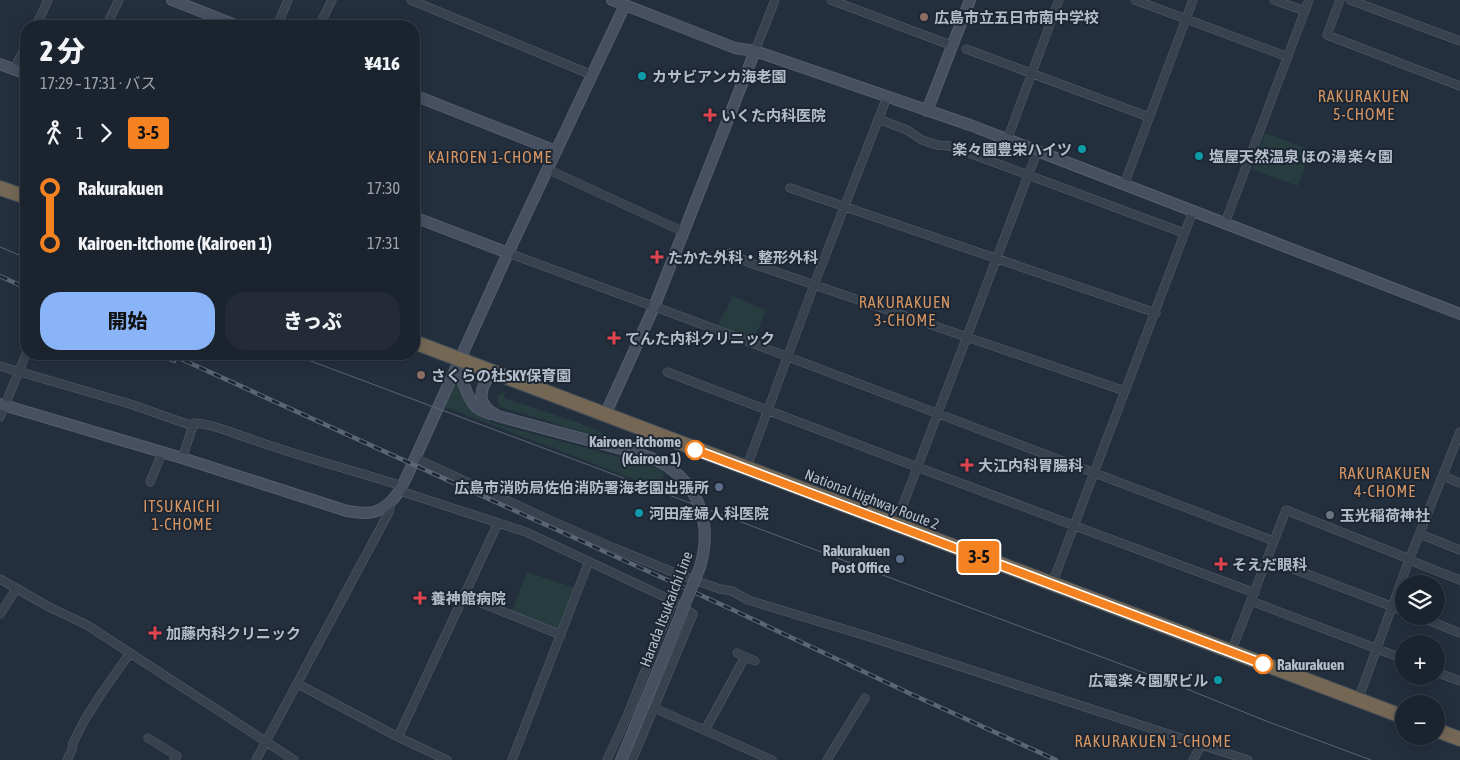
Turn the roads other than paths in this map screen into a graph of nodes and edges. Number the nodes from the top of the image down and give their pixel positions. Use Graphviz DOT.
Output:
graph roads {
  1 [pos="48,0"];
  2 [pos="118,0"];
  3 [pos="172,0"];
  4 [pos="288,0"];
  5 [pos="332,0"];
  6 [pos="412,0"];
  7 [pos="612,0"];
  8 [pos="775,0"];
  9 [pos="832,0"];
  10 [pos="970,0"];
  11 [pos="1059,0"];
  12 [pos="1135,0"];
  13 [pos="1193,0"];
  14 [pos="1274,0"];
  15 [pos="1309,0"];
  16 [pos="1340,0"];
  17 [pos="1350,0"];
  18 [pos="625,5"];
  19 [pos="1305,11"];
  20 [pos="1186,19"];
  21 [pos="39,20"];
  22 [pos="109,20"];
  23 [pos="223,20"];
  24 [pos="280,20"];
  25 [pos="322,20"];
  26 [pos="1460,41"];
  27 [pos="953,46"];
  28 [pos="966,49"];
  29 [pos="756,51"];
  30 [pos="20,57"];
  31 [pos="1288,57"];
  32 [pos="0,64"];
  33 [pos="14,69"];
  34 [pos="20,72"];
  35 [pos="1032,74"];
  36 [pos="592,75"];
  37 [pos="1460,86"];
  38 [pos="420,97"];
  39 [pos="887,97"];
  40 [pos="927,111"];
  41 [pos="1149,117"];
  42 [pos="878,119"];
  43 [pos="1007,140"];
  44 [pos="556,151"];
  45 [pos="1037,152"];
  46 [pos="547,169"];
  47 [pos="1028,176"];
  48 [pos="1124,184"];
  49 [pos="0,188"];
  50 [pos="790,188"];
  51 [pos="20,194"];
  52 [pos="845,206"];
  53 [pos="1193,211"];
  54 [pos="420,220"];
  55 [pos="1225,223"];
  56 [pos="684,232"];
  57 [pos="1184,234"];
  58 [pos="508,253"];
  59 [pos="730,253"];
  60 [pos="997,258"];
  61 [pos="814,285"];
  62 [pos="654,307"];
  63 [pos="1156,313"];
  64 [pos="1460,314"];
  65 [pos="966,336"];
  66 [pos="420,344"];
  67 [pos="788,357"];
  68 [pos="23,360"];
  69 [pos="459,360"];
  70 [pos="0,366"];
  71 [pos="18,372"];
  72 [pos="667,372"];
  73 [pos="492,373"];
  74 [pos="1125,391"];
  75 [pos="3,404"];
  76 [pos="767,411"];
  77 [pos="938,413"];
  78 [pos="605,415"];
  79 [pos="0,416"];
  80 [pos="498,416"];
  81 [pos="194,423"];
  82 [pos="1460,432"];
  83 [pos="162,453"];
  84 [pos="182,458"];
  85 [pos="415,458"];
  86 [pos="917,467"];
  87 [pos="746,469"];
  88 [pos="1094,472"];
  89 [pos="1443,476"];
  90 [pos="150,482"];
  91 [pos="1460,482"];
  92 [pos="401,488"];
  93 [pos="391,501"];
  94 [pos="498,523"];
  95 [pos="895,526"];
  96 [pos="1074,526"];
  97 [pos="1420,534"];
  98 [pos="1274,541"];
  99 [pos="1460,550"];
  100 [pos="1268,559"];
  101 [pos="1409,560"];
  102 [pos="589,561"];
  103 [pos="0,579"];
  104 [pos="1460,580"];
  105 [pos="1052,584"];
  106 [pos="16,589"];
  107 [pos="1255,593"];
  108 [pos="464,596"];
  109 [pos="673,601"];
  110 [pos="1251,601"];
  111 [pos="1392,606"];
  112 [pos="1395,607"];
  113 [pos="0,614"];
  114 [pos="1442,625"];
  115 [pos="1460,632"];
  116 [pos="561,635"];
  117 [pos="1376,649"];
  118 [pos="1231,652"];
  119 [pos="130,653"];
  120 [pos="737,654"];
  121 [pos="1395,656"];
  122 [pos="745,657"];
  123 [pos="755,661"];
  124 [pos="1445,675"];
  125 [pos="1460,681"];
  126 [pos="298,684"];
  127 [pos="865,698"];
  128 [pos="1358,700"];
  129 [pos="649,707"];
  130 [pos="1395,714"];
  131 [pos="705,730"];
  132 [pos="1445,733"];
  133 [pos="398,737"];
  134 [pos="148,738"];
  135 [pos="1460,738"];
  136 [pos="266,742"];
  137 [pos="1202,744"];
  138 [pos="67,760"];
  139 [pos="174,760"];
  140 [pos="256,760"];
  141 [pos="294,760"];
  142 [pos="447,760"];
  143 [pos="512,760"];
  144 [pos="607,760"];
  145 [pos="621,760"];
  146 [pos="632,760"];
  147 [pos="772,760"];
  148 [pos="827,760"];
  149 [pos="1194,760"];
  150 [pos="1248,760"];
  1 -- 21 [label="street"];
  2 -- 22 [label="street"];
  3 -- 23 [label="street"];
  4 -- 24 [label="street"];
  5 -- 25 [label="street"];
  6 -- 36 [label="street"];
  7 -- 18 [label="street"];
  8 -- 29 [label="street"];
  9 -- 27 [label="street"];
  10 -- 27 [label="street"];
  11 -- 35 [label="street"];
  12 -- 20 [label="street"];
  13 -- 20 [label="street"];
  14 -- 19 [label="street"];
  15 -- 19 [label="street"];
  16 -- 37 [label="street"];
  17 -- 26 [label="street"];
  18 -- 29 [label="street"];
  18 -- 36 [label="street"];
  19 -- 31 [label="street"];
  20 -- 31 [label="street"];
  20 -- 41 [label="street"];
  27 -- 40 [label="street"];
  28 -- 35 [label="street"];
  29 -- 39 [label="street"];
  29 -- 56 [label="street"];
  30 -- 33 [label="street"];
  31 -- 55 [label="street"];
  32 -- 33 [label="street"];
  33 -- 34 [label="street"];
  35 -- 41 [label="street"];
  35 -- 43 [label="street"];
  36 -- 44 [label="street"];
  38 -- 44 [label="street"];
  39 -- 40 [label="street"];
  39 -- 42 [label="street"];
  40 -- 43 [label="street"];
  41 -- 48 [label="street"];
  42 -- 47 [label="street"];
  42 -- 52 [label="street"];
  43 -- 45 [label="street"];
  44 -- 46 [label="street"];
  45 -- 47 [label="street"];
  45 -- 48 [label="street"];
  46 -- 56 [label="street"];
  46 -- 58 [label="street"];
  47 -- 57 [label="street"];
  47 -- 60 [label="street"];
  48 -- 53 [label="street"];
  49 -- 51 [label="highway"];
  50 -- 52 [label="street"];
  52 -- 60 [label="street"];
  52 -- 61 [label="street"];
  53 -- 55 [label="street"];
  53 -- 57 [label="street"];
  54 -- 58 [label="street"];
  55 -- 64 [label="street"];
  56 -- 62 [label="street"];
  57 -- 63 [label="street"];
  58 -- 62 [label="street"];
  58 -- 69 [label="street"];
  59 -- 61 [label="street"];
  60 -- 63 [label="street"];
  60 -- 65 [label="street"];
  61 -- 65 [label="street"];
  61 -- 67 [label="street"];
  62 -- 67 [label="street"];
  62 -- 78 [label="street"];
  63 -- 74 [label="street"];
  65 -- 74 [label="street"];
  65 -- 77 [label="street"];
  66 -- 69 [label="highway, National Highway Route 2"];
  67 -- 76 [label="street"];
  67 -- 77 [label="street"];
  68 -- 71 [label="street"];
  69 -- 73 [label="highway, National Highway Route 2"];
  69 -- 80 [label="street, Harada Itsukaichi Line"];
  69 -- 85 [label="street"];
  70 -- 71 [label="street"];
  71 -- 75 [label="street"];
  71 -- 81 [label="street"];
  72 -- 76 [label="street"];
  73 -- 78 [label="highway, National Highway Route 2"];
  73 -- 80 [label="street"];
  74 -- 88 [label="street"];
  75 -- 79 [label="street"];
  75 -- 83 [label="street"];
  76 -- 86 [label="street"];
  76 -- 87 [label="street"];
  77 -- 86 [label="street"];
  77 -- 88 [label="street"];
  78 -- 87 [label="highway, National Highway Route 2"];
  80 -- 129 [label="street, Harada Itsukaichi Line, bridge"];
  81 -- 84 [label="street"];
  81 -- 92 [label="street"];
  82 -- 89 [label="street"];
  83 -- 84 [label="street"];
  83 -- 90 [label="street"];
  84 -- 93 [label="street"];
  85 -- 92 [label="street"];
  85 -- 137 [label="street"];
  86 -- 95 [label="street"];
  86 -- 96 [label="street"];
  87 -- 95 [label="highway, National Highway Route 2"];
  88 -- 96 [label="street"];
  88 -- 98 [label="street"];
  89 -- 91 [label="street"];
  89 -- 97 [label="street"];
  92 -- 93 [label="street"];
  92 -- 94 [label="street"];
  93 -- 126 [label="street"];
  94 -- 102 [label="street"];
  94 -- 108 [label="street"];
  95 -- 105 [label="highway, National Highway Route 2"];
  96 -- 105 [label="street"];
  96 -- 107 [label="street"];
  97 -- 99 [label="street"];
  97 -- 101 [label="street"];
  98 -- 100 [label="street"];
  98 -- 101 [label="street"];
  100 -- 107 [label="street"];
  100 -- 111 [label="street"];
  101 -- 104 [label="street"];
  101 -- 111 [label="street"];
  102 -- 109 [label="street"];
  102 -- 116 [label="street"];
  103 -- 106 [label="street"];
  105 -- 118 [label="highway, National Highway Route 2"];
  106 -- 113 [label="street"];
  106 -- 119 [label="street"];
  107 -- 110 [label="street"];
  108 -- 116 [label="street"];
  108 -- 133 [label="street"];
  109 -- 129 [label="street"];
  109 -- 144 [label="street"];
  110 -- 117 [label="street"];
  110 -- 118 [label="street"];
  111 -- 112 [label="street"];
  111 -- 117 [label="street"];
  114 -- 115 [label="street"];
  116 -- 143 [label="street"];
  117 -- 121 [label="street"];
  117 -- 128 [label="street"];
  118 -- 128 [label="highway, National Highway Route 2"];
  119 -- 136 [label="street"];
  119 -- 138 [label="street"];
  120 -- 122 [label="street"];
  122 -- 123 [label="street"];
  122 -- 131 [label="street"];
  124 -- 125 [label="street"];
  126 -- 133 [label="street"];
  126 -- 136 [label="street"];
  127 -- 148 [label="street"];
  128 -- 130 [label="highway, National Highway Route 2"];
  129 -- 131 [label="street"];
  129 -- 145 [label="street, Harada Itsukaichi Line"];
  129 -- 146 [label="street"];
  131 -- 147 [label="street"];
  132 -- 135 [label="highway"];
  133 -- 142 [label="street"];
  134 -- 139 [label="street"];
  136 -- 140 [label="street"];
  136 -- 141 [label="street"];
  137 -- 149 [label="street"];
  137 -- 150 [label="street"];
}
